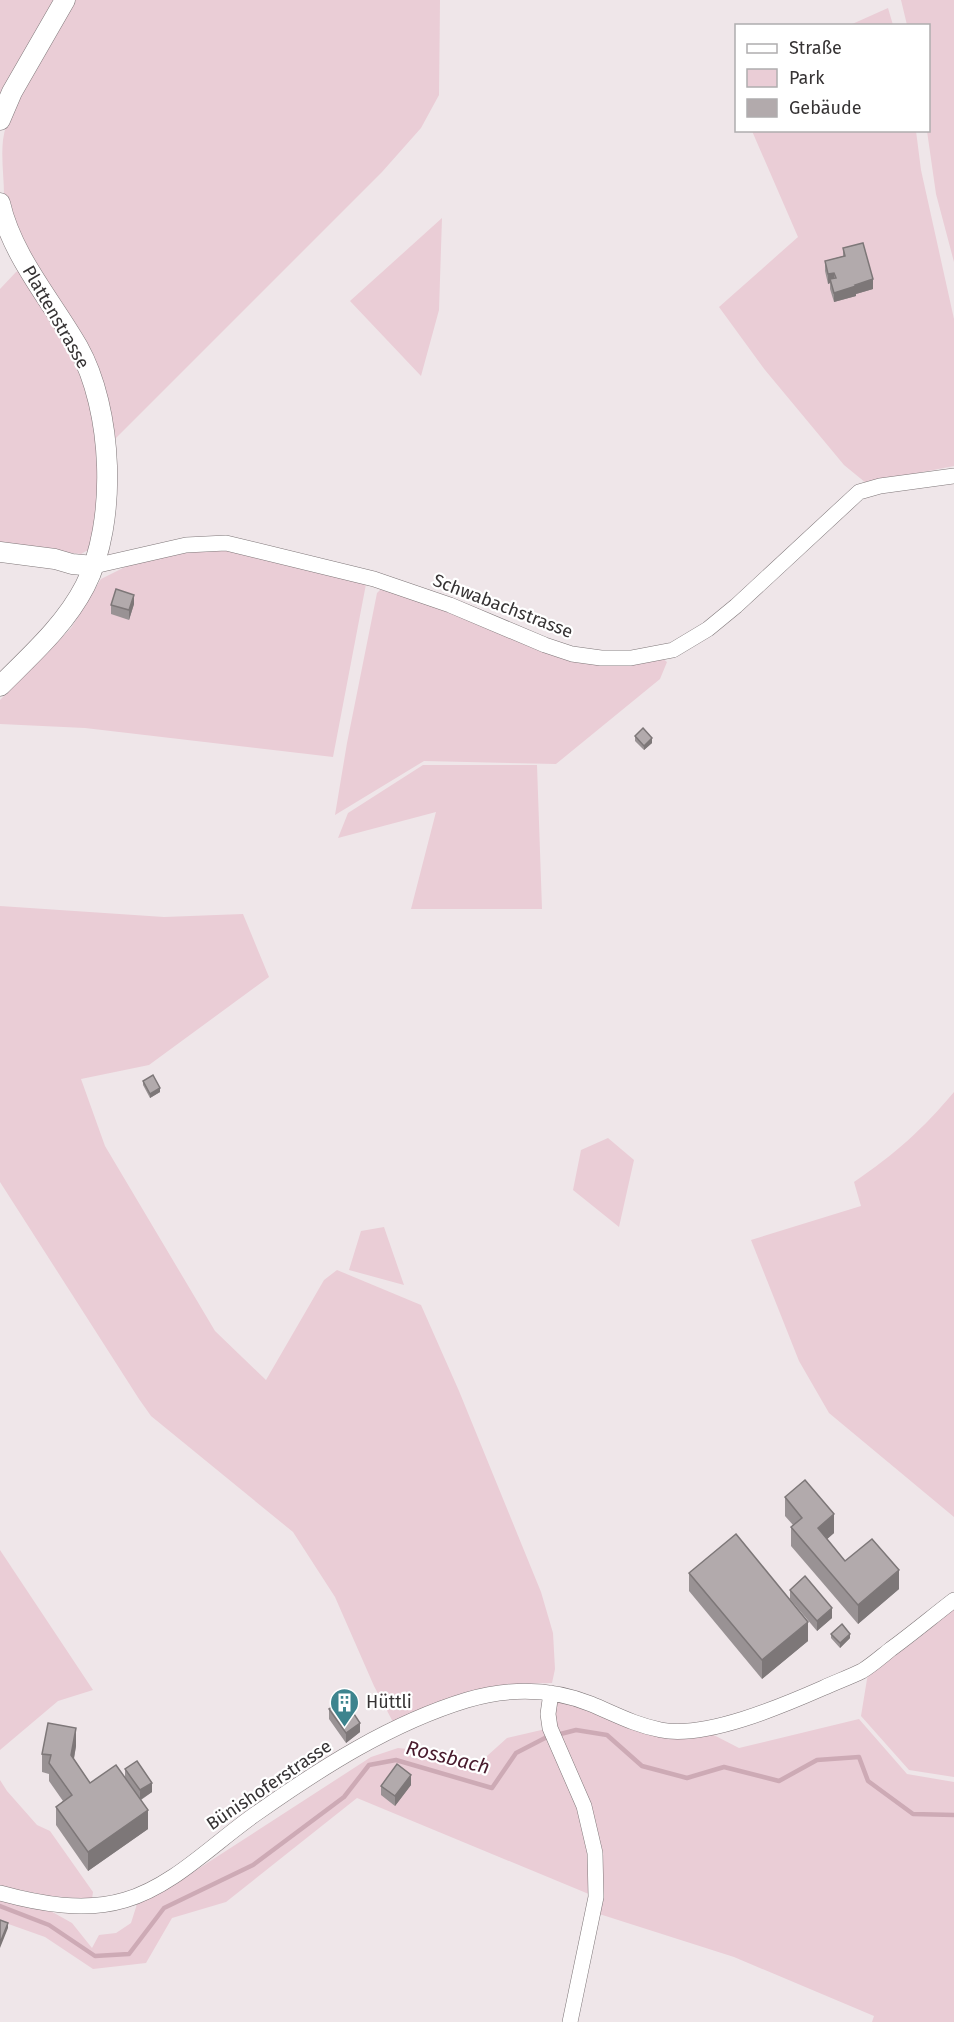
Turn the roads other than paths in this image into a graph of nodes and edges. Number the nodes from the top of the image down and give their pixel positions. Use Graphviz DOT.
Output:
graph roads {
  1 [pos="65,0"];
  2 [pos="0,120"];
  3 [pos="0,203"];
  4 [pos="954,476"];
  5 [pos="0,552"];
  6 [pos="94,566"];
  7 [pos="0,686"];
  8 [pos="954,1599"];
  9 [pos="551,1693"];
  10 [pos="0,1893"];
  11 [pos="570,2022"];
  1 -- 2 [label="street"];
  3 -- 6 [label="street, Plattenstrasse"];
  4 -- 6 [label="street, Schwabachstrasse"];
  5 -- 6 [label="street"];
  6 -- 7 [label="street, Plattenstrasse"];
  8 -- 9 [label="street, Bünishoferstrasse"];
  9 -- 10 [label="street, Bünishoferstrasse"];
  9 -- 11 [label="street"];
}
